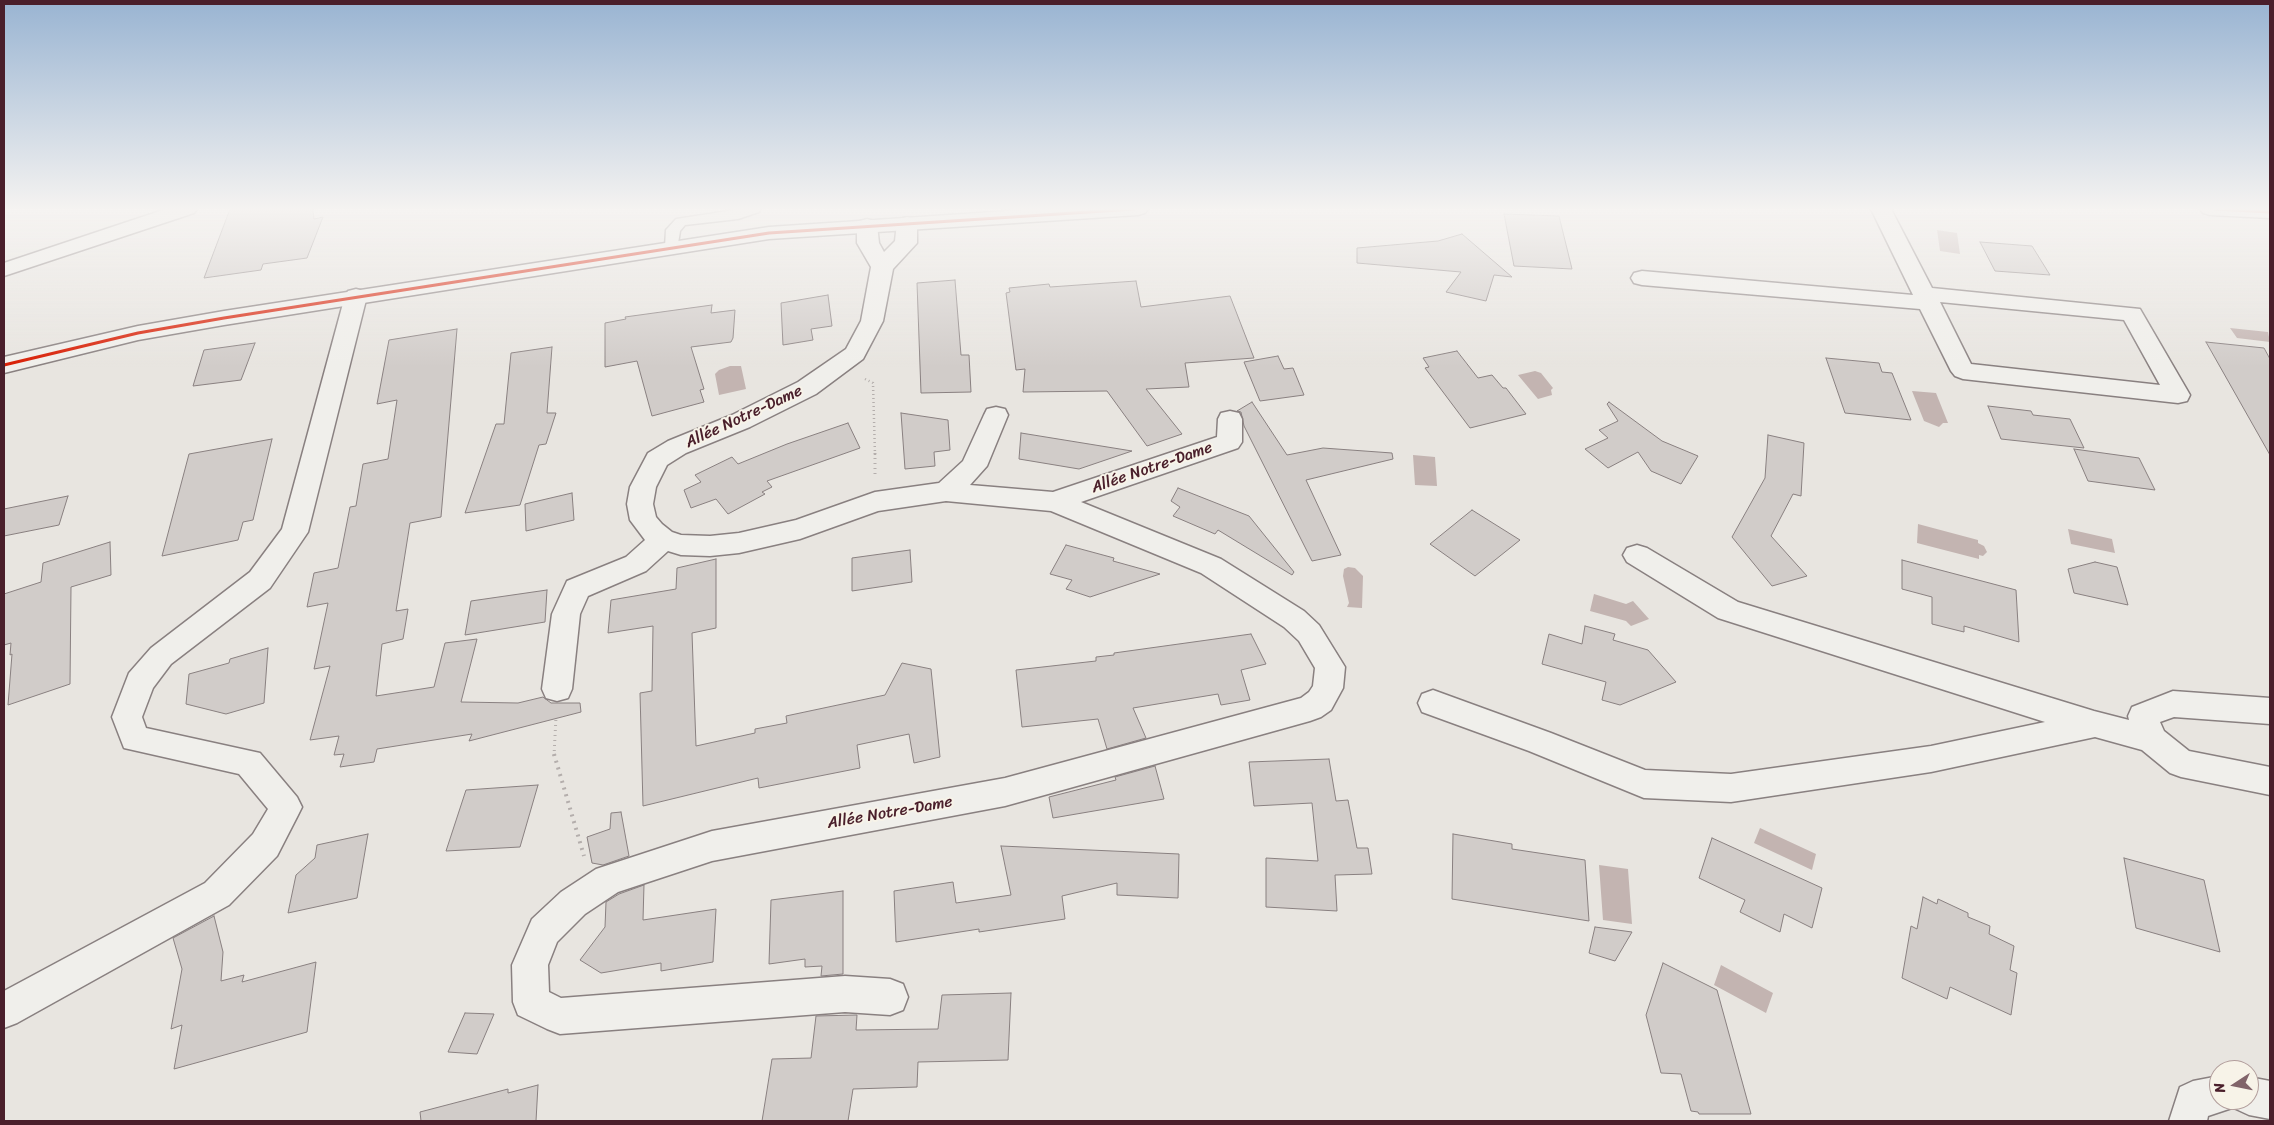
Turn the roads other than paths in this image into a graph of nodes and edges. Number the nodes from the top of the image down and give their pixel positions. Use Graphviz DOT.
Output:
graph roads {
  1 [pos="30,262"];
  2 [pos="578,262"];
  3 [pos="879,262"];
  4 [pos="888,262"];
  5 [pos="1908,262"];
  6 [pos="882,267"];
  7 [pos="4,270"];
  8 [pos="1642,278"];
  9 [pos="356,296"];
  10 [pos="1927,299"];
  11 [pos="4,365"];
  12 [pos="996,415"];
  13 [pos="1230,419"];
  14 [pos="946,492"];
  15 [pos="1054,502"];
  16 [pos="662,540"];
  17 [pos="1637,555"];
  18 [pos="557,689"];
  19 [pos="1433,703"];
  20 [pos="2270,711"];
  21 [pos="2095,724"];
  22 [pos="2150,739"];
  23 [pos="2270,781"];
  24 [pos="890,998"];
  25 [pos="4,1010"];
  26 [pos="2209,1097"];
  27 [pos="2188,1121"];
  1 -- 7 [label="street"];
  2 -- 9 [label="street"];
  3 -- 6 [label="street"];
  4 -- 6 [label="street"];
  5 -- 10 [label="street"];
  6 -- 16 [label="street, Allée Notre-Dame"];
  8 -- 10 [label="street"];
  9 -- 11 [label="street"];
  9 -- 25 [label="street"];
  10 -- 10 [label="street"];
  12 -- 14 [label="street"];
  13 -- 15 [label="street, Allée Notre-Dame"];
  14 -- 15 [label="street, Allée Notre-Dame"];
  14 -- 16 [label="street, Allée Notre-Dame"];
  15 -- 24 [label="street, Allée Notre-Dame"];
  16 -- 18 [label="street"];
  17 -- 21 [label="street"];
  19 -- 21 [label="street"];
  20 -- 22 [label="street"];
  21 -- 22 [label="street"];
  22 -- 23 [label="street"];
  26 -- 27 [label="street"];
}
